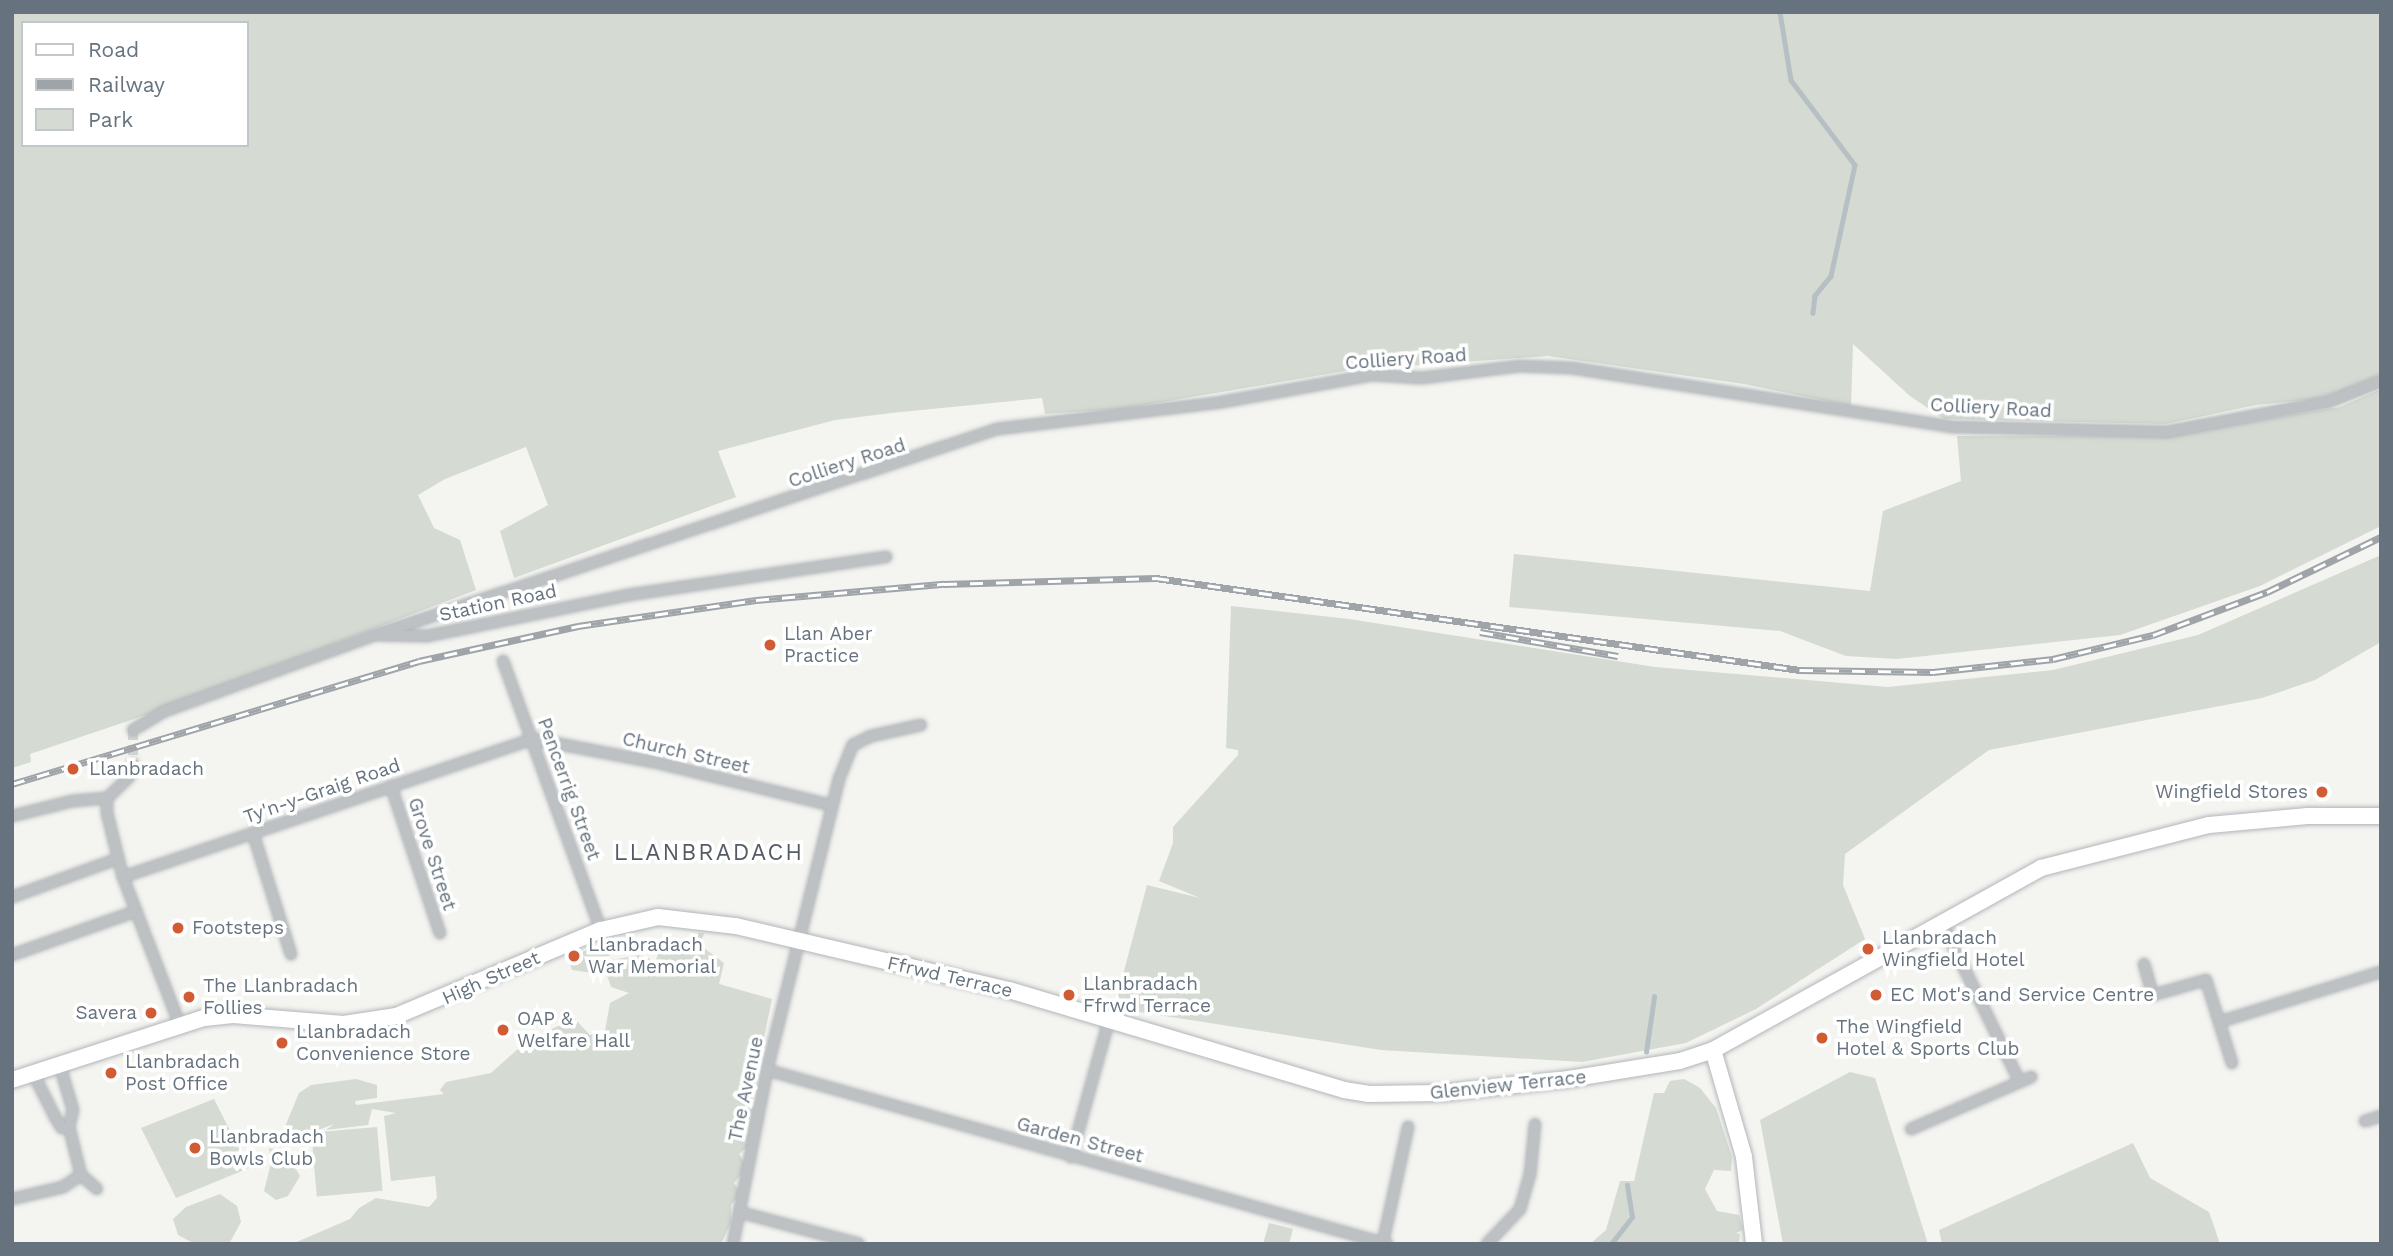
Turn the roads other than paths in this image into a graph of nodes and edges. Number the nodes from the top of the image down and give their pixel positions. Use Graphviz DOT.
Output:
graph roads {
  1 [pos="2381,381"];
  2 [pos="886,557"];
  3 [pos="375,635"];
  4 [pos="503,661"];
  5 [pos="922,725"];
  6 [pos="132,730"];
  7 [pos="533,739"];
  8 [pos="133,764"];
  9 [pos="391,786"];
  10 [pos="107,798"];
  11 [pos="831,805"];
  12 [pos="12,816"];
  13 [pos="2381,816"];
  14 [pos="253,833"];
  15 [pos="117,859"];
  16 [pos="123,877"];
  17 [pos="12,897"];
  18 [pos="136,911"];
  19 [pos="1941,921"];
  20 [pos="601,930"];
  21 [pos="440,933"];
  22 [pos="798,942"];
  23 [pos="291,954"];
  24 [pos="12,955"];
  25 [pos="2144,964"];
  26 [pos="2381,972"];
  27 [pos="1104,1019"];
  28 [pos="2220,1022"];
  29 [pos="179,1023"];
  30 [pos="1713,1050"];
  31 [pos="59,1063"];
  32 [pos="2232,1063"];
  33 [pos="767,1070"];
  34 [pos="33,1073"];
  35 [pos="12,1080"];
  36 [pos="2381,1116"];
  37 [pos="2365,1121"];
  38 [pos="1535,1124"];
  39 [pos="69,1127"];
  40 [pos="1408,1127"];
  41 [pos="1911,1129"];
  42 [pos="1071,1157"];
  43 [pos="81,1175"];
  44 [pos="97,1189"];
  45 [pos="12,1199"];
  46 [pos="739,1212"];
  47 [pos="1385,1243"];
  48 [pos="733,1244"];
  49 [pos="859,1244"];
  50 [pos="1487,1244"];
  51 [pos="1754,1244"];
  1 -- 3 [label="street, Colliery Road"];
  2 -- 3 [label="street, Station Road"];
  3 -- 6 [label="street, Station Road"];
  4 -- 7 [label="street, Pencerrig Street"];
  5 -- 11 [label="street, The Avenue"];
  7 -- 9 [label="street, Ty'n-y-Graig Road"];
  7 -- 11 [label="street, Church Street"];
  7 -- 20 [label="street, Pencerrig Street"];
  8 -- 10 [label="street"];
  9 -- 14 [label="street, Ty'n-y-Graig Road"];
  9 -- 21 [label="street, Grove Street"];
  10 -- 12 [label="street"];
  10 -- 15 [label="street"];
  11 -- 22 [label="street, The Avenue"];
  13 -- 19 [label="street, Glenview Terrace"];
  14 -- 16 [label="street, Ty'n-y-Graig Road"];
  14 -- 23 [label="street"];
  15 -- 16 [label="street"];
  15 -- 17 [label="street"];
  16 -- 18 [label="street"];
  18 -- 24 [label="street"];
  18 -- 29 [label="street"];
  19 -- 30 [label="street, Glenview Terrace"];
  19 -- 41 [label="street"];
  20 -- 22 [label="street, High Street"];
  20 -- 29 [label="street, High Street"];
  22 -- 27 [label="street, Ffrwd Terrace"];
  22 -- 33 [label="street, The Avenue"];
  25 -- 28 [label="street"];
  26 -- 28 [label="street"];
  27 -- 30 [label="street, Glenview Terrace"];
  27 -- 42 [label="street"];
  28 -- 32 [label="street"];
  29 -- 31 [label="street, High Street"];
  30 -- 51 [label="street"];
  31 -- 34 [label="street, High Street"];
  31 -- 39 [label="street"];
  33 -- 42 [label="street, Garden Street"];
  33 -- 46 [label="street, The Avenue"];
  34 -- 35 [label="street, High Street"];
  34 -- 39 [label="street"];
  36 -- 37 [label="street"];
  38 -- 50 [label="street"];
  39 -- 43 [label="street"];
  40 -- 47 [label="street"];
  42 -- 47 [label="street, Garden Street"];
  43 -- 44 [label="street"];
  43 -- 45 [label="street"];
  46 -- 48 [label="street, The Avenue"];
  46 -- 49 [label="street"];
}
